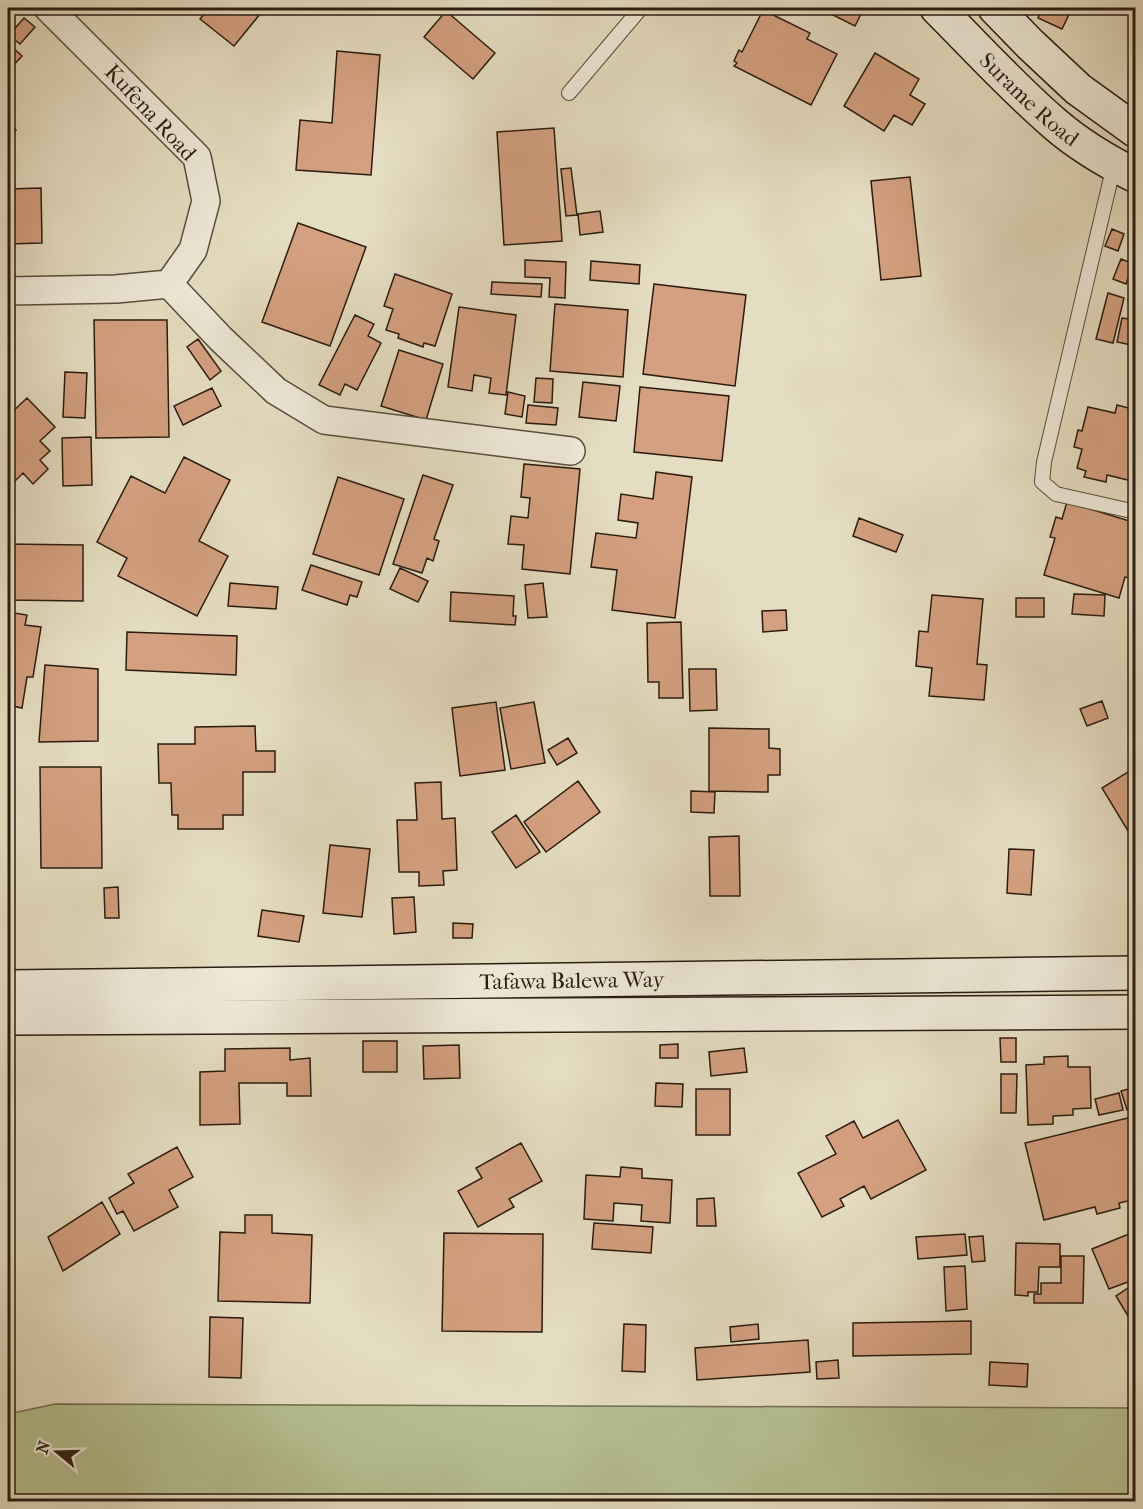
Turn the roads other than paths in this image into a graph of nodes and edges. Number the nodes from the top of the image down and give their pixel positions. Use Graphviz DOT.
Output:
graph roads {
  1 [pos="48,8"];
  2 [pos="641,8"];
  3 [pos="937,8"];
  4 [pos="995,8"];
  5 [pos="568,93"];
  6 [pos="1136,131"];
  7 [pos="1125,171"];
  8 [pos="168,284"];
  9 [pos="8,291"];
  10 [pos="571,451"];
  11 [pos="1136,512"];
  12 [pos="1136,973"];
  13 [pos="8,987"];
  14 [pos="1136,1012"];
  15 [pos="8,1018"];
  1 -- 8 [label="street, Kufena Road"];
  2 -- 5 [label="lane"];
  3 -- 7 [label="main road, Surame Road"];
  4 -- 6 [label="main road, Surame Road"];
  7 -- 11 [label="lane"];
  8 -- 9 [label="street"];
  8 -- 10 [label="street"];
  12 -- 13 [label="main road, Tafawa Balewa Way"];
  14 -- 15 [label="main road, Tafawa Balewa Way"];
}
